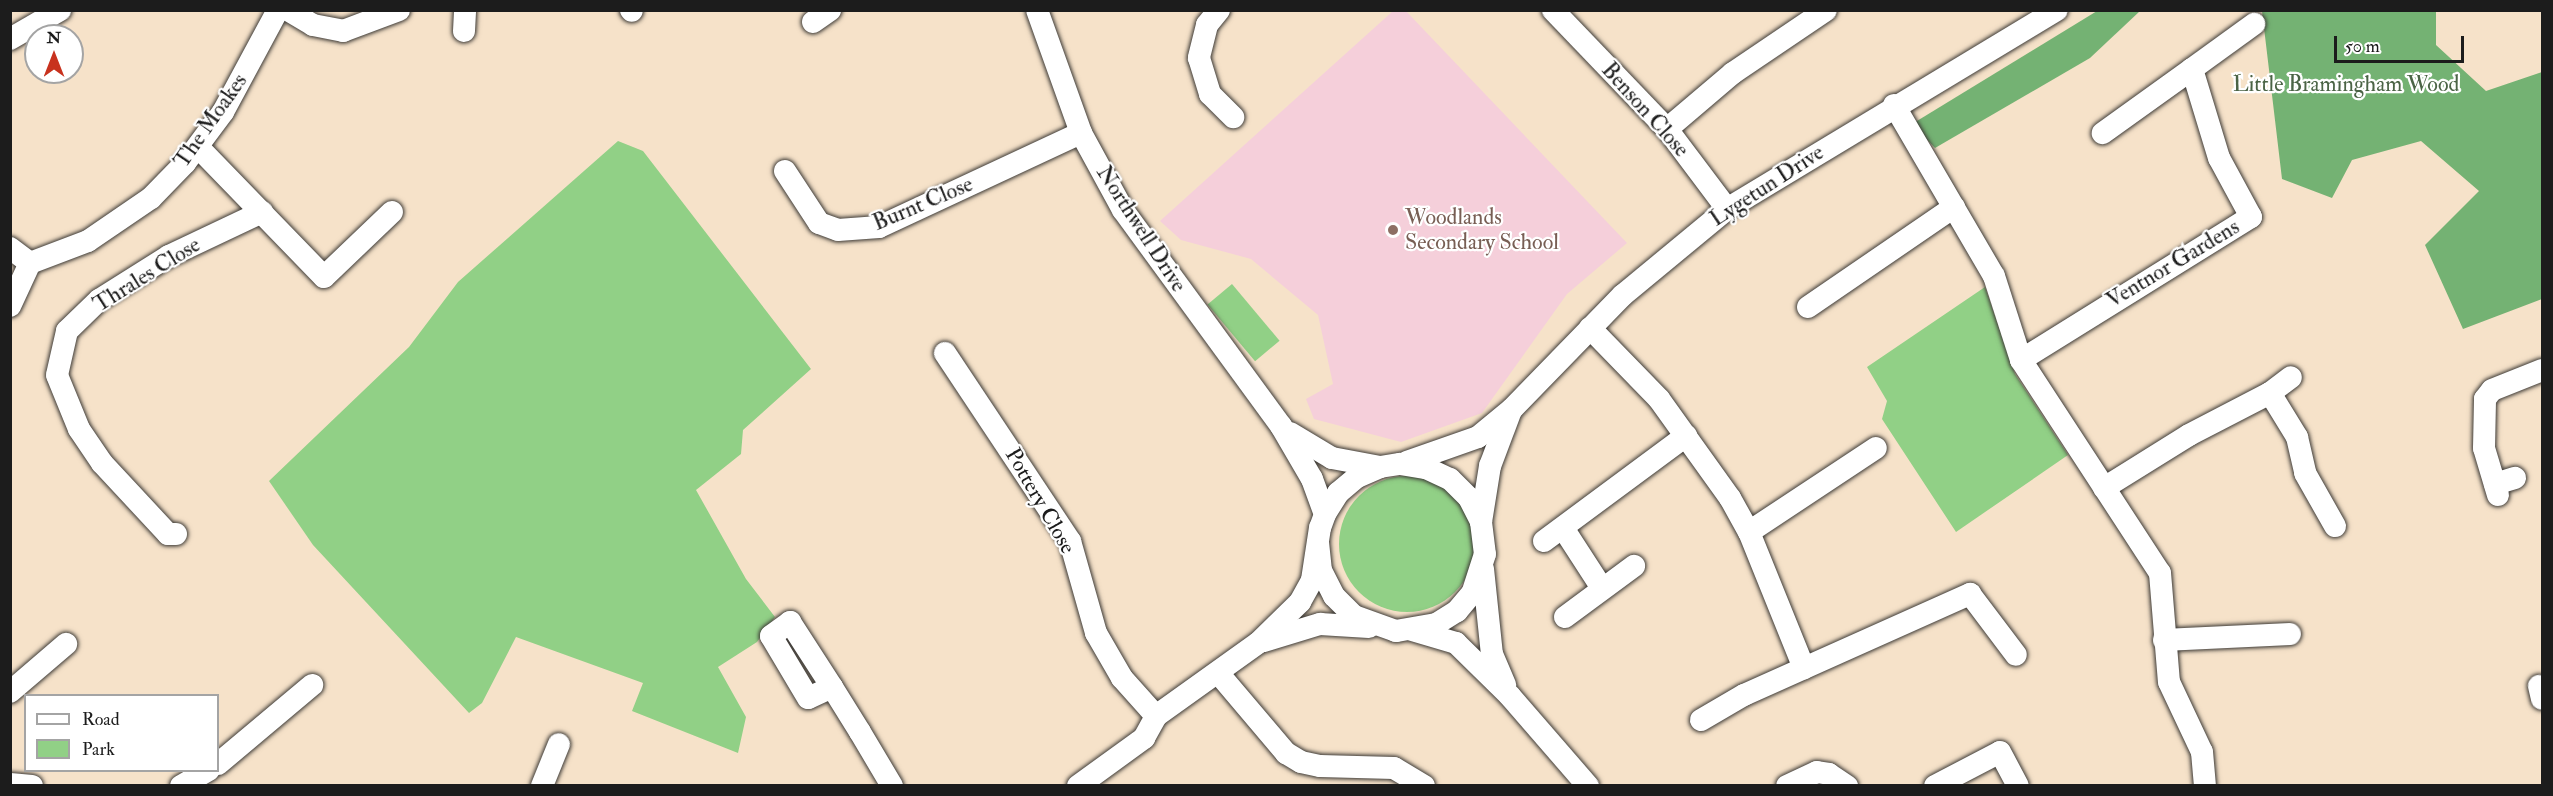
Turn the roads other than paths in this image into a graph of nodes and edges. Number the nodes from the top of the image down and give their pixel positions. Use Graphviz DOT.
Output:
graph roads {
  1 [pos="60,10"];
  2 [pos="278,10"];
  3 [pos="288,10"];
  4 [pos="399,10"];
  5 [pos="1037,10"];
  6 [pos="1220,10"];
  7 [pos="1826,10"];
  8 [pos="2057,10"];
  9 [pos="1558,12"];
  10 [pos="2254,24"];
  11 [pos="10,39"];
  12 [pos="2192,69"];
  13 [pos="1894,105"];
  14 [pos="1233,117"];
  15 [pos="1667,129"];
  16 [pos="1081,132"];
  17 [pos="2103,133"];
  18 [pos="198,147"];
  19 [pos="785,171"];
  20 [pos="1954,207"];
  21 [pos="1727,209"];
  22 [pos="262,212"];
  23 [pos="392,212"];
  24 [pos="10,248"];
  25 [pos="30,263"];
  26 [pos="10,306"];
  27 [pos="1808,307"];
  28 [pos="1590,328"];
  29 [pos="945,353"];
  30 [pos="2021,360"];
  31 [pos="2542,370"];
  32 [pos="2291,377"];
  33 [pos="2270,393"];
  34 [pos="1512,409"];
  35 [pos="1281,426"];
  36 [pos="1686,436"];
  37 [pos="1876,448"];
  38 [pos="1390,465"];
  39 [pos="2503,485"];
  40 [pos="2104,488"];
  41 [pos="1325,514"];
  42 [pos="1481,522"];
  43 [pos="2335,526"];
  44 [pos="1563,528"];
  45 [pos="1749,532"];
  46 [pos="176,534"];
  47 [pos="1544,541"];
  48 [pos="1318,543"];
  49 [pos="1634,566"];
  50 [pos="1483,569"];
  51 [pos="1602,588"];
  52 [pos="1565,617"];
  53 [pos="1380,628"];
  54 [pos="1412,630"];
  55 [pos="2290,634"];
  56 [pos="2164,640"];
  57 [pos="1258,643"];
  58 [pos="66,645"];
  59 [pos="2016,655"];
  60 [pos="1804,668"];
  61 [pos="1219,674"];
  62 [pos="312,686"];
  63 [pos="832,687"];
  64 [pos="10,692"];
  65 [pos="1510,696"];
  66 [pos="1156,716"];
  67 [pos="1701,720"];
  68 [pos="559,744"];
  69 [pos="219,763"];
  70 [pos="207,772"];
  71 [pos="1085,780"];
  72 [pos="10,784"];
  73 [pos="32,786"];
  74 [pos="181,786"];
  75 [pos="542,786"];
  76 [pos="892,786"];
  77 [pos="1424,786"];
  78 [pos="1588,786"];
  79 [pos="1787,786"];
  80 [pos="1847,786"];
  81 [pos="1935,786"];
  82 [pos="2018,786"];
  83 [pos="2205,786"];
  1 -- 11 [label="street"];
  2 -- 18 [label="street, The Moakes"];
  3 -- 4 [label="street"];
  5 -- 16 [label="street, Northwell Drive"];
  6 -- 14 [label="street"];
  7 -- 15 [label="street"];
  8 -- 13 [label="street, Lygetun Drive"];
  9 -- 15 [label="street, Benson Close"];
  10 -- 12 [label="street"];
  12 -- 17 [label="street"];
  12 -- 30 [label="street, Ventnor Gardens"];
  13 -- 20 [label="street"];
  13 -- 21 [label="street, Lygetun Drive"];
  15 -- 21 [label="street, Benson Close"];
  16 -- 19 [label="street, Burnt Close"];
  16 -- 35 [label="street, Northwell Drive"];
  18 -- 22 [label="street"];
  18 -- 25 [label="street, The Moakes"];
  20 -- 27 [label="street"];
  20 -- 30 [label="street"];
  21 -- 28 [label="street, Lygetun Drive"];
  22 -- 23 [label="street"];
  22 -- 46 [label="street, Thrales Close"];
  24 -- 25 [label="street"];
  25 -- 26 [label="street"];
  28 -- 34 [label="street, Lygetun Drive"];
  28 -- 36 [label="street"];
  29 -- 66 [label="street, Pottery Close"];
  30 -- 40 [label="street"];
  31 -- 39 [label="street"];
  32 -- 33 [label="street"];
  33 -- 40 [label="street"];
  33 -- 43 [label="street"];
  34 -- 38 [label="street, Lygetun Drive"];
  34 -- 42 [label="street"];
  35 -- 38 [label="street, Northwell Drive"];
  35 -- 41 [label="street, Northwell Drive"];
  36 -- 44 [label="street"];
  36 -- 45 [label="street"];
  37 -- 45 [label="street"];
  38 -- 41 [label="street"];
  38 -- 42 [label="street"];
  40 -- 56 [label="street"];
  41 -- 48 [label="street"];
  42 -- 50 [label="street"];
  44 -- 47 [label="street"];
  44 -- 51 [label="street"];
  45 -- 60 [label="street"];
  48 -- 53 [label="street"];
  48 -- 57 [label="street"];
  49 -- 51 [label="street"];
  50 -- 54 [label="street"];
  50 -- 65 [label="street"];
  51 -- 52 [label="street"];
  53 -- 54 [label="street"];
  53 -- 57 [label="street"];
  54 -- 65 [label="street"];
  55 -- 56 [label="street"];
  56 -- 83 [label="street"];
  57 -- 61 [label="street"];
  58 -- 64 [label="street"];
  59 -- 60 [label="street"];
  60 -- 67 [label="street"];
  61 -- 66 [label="street"];
  61 -- 77 [label="street"];
  62 -- 69 [label="street"];
  63 -- 76 [label="street"];
  65 -- 78 [label="street"];
  66 -- 71 [label="street"];
  68 -- 75 [label="street"];
  70 -- 74 [label="street"];
  72 -- 73 [label="street"];
  79 -- 80 [label="street"];
  81 -- 82 [label="street"];
}
